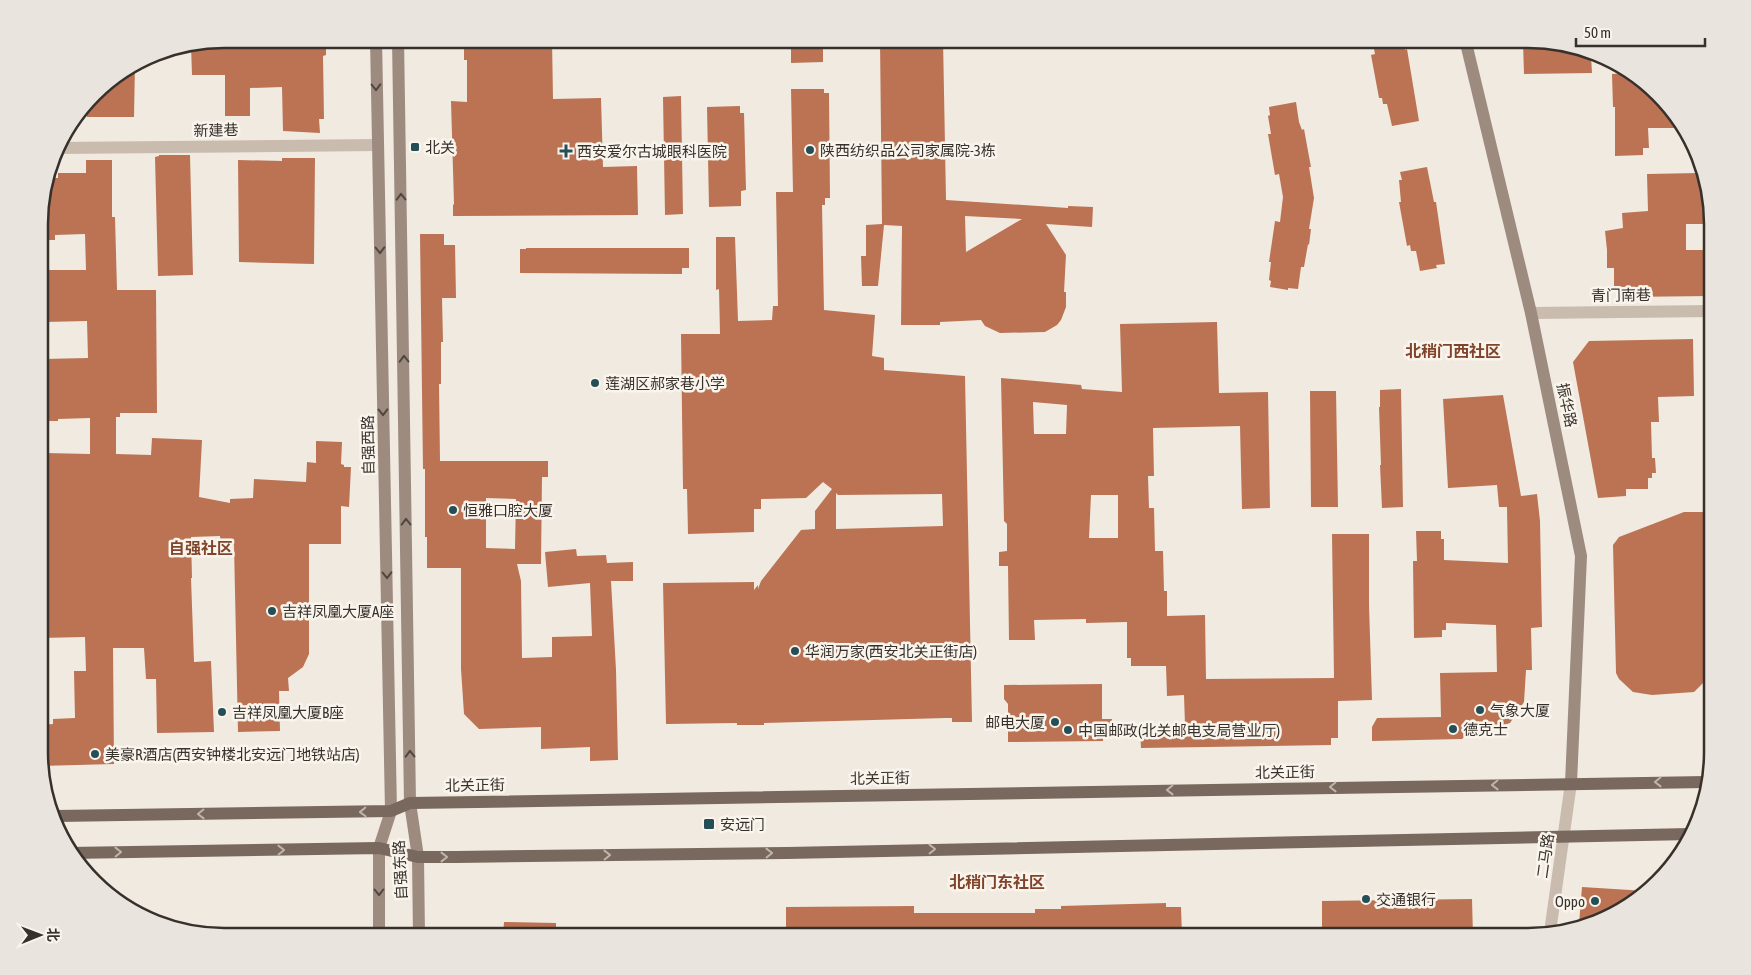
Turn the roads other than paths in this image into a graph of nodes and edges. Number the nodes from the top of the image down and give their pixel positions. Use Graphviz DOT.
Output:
graph roads {
  1 [pos="376,48"];
  2 [pos="398,48"];
  3 [pos="1467,48"];
  4 [pos="377,145"];
  5 [pos="65,148"];
  6 [pos="1703,310"];
  7 [pos="1531,313"];
  8 [pos="1701,782"];
  9 [pos="1571,784"];
  10 [pos="410,803"];
  11 [pos="391,811"];
  12 [pos="60,816"];
  13 [pos="1683,834"];
  14 [pos="1564,836"];
  15 [pos="379,848"];
  16 [pos="80,853"];
  17 [pos="418,857"];
  18 [pos="1551,926"];
  19 [pos="379,928"];
  20 [pos="419,928"];
  1 -- 4 [label="main road, 自强西路, one-way"];
  10 -- 2 [label="main road, one-way"];
  3 -- 7 [label="main road, 振华路"];
  4 -- 5 [label="street, 新建巷"];
  4 -- 11 [label="main road, 自强西路, one-way"];
  6 -- 7 [label="street, 青门南巷"];
  7 -- 9 [label="main road, 振华路"];
  8 -- 9 [label="main road, 北关正街, one-way"];
  9 -- 10 [label="main road, 北关正街, one-way"];
  9 -- 14 [label="street, 二马路"];
  10 -- 11 [label="main road, 北关正街"];
  10 -- 17 [label="main road, 自强东路"];
  11 -- 12 [label="main road, 北关正街, one-way"];
  11 -- 15 [label="main road, 自强西路"];
  13 -- 14 [label="main road"];
  17 -- 14 [label="main road, one-way"];
  14 -- 18 [label="street, 二马路"];
  16 -- 15 [label="main road, one-way"];
  15 -- 17 [label="main road"];
  15 -- 19 [label="main road, 自强东路, one-way"];
  17 -- 20 [label="main road, 自强东路"];
}
